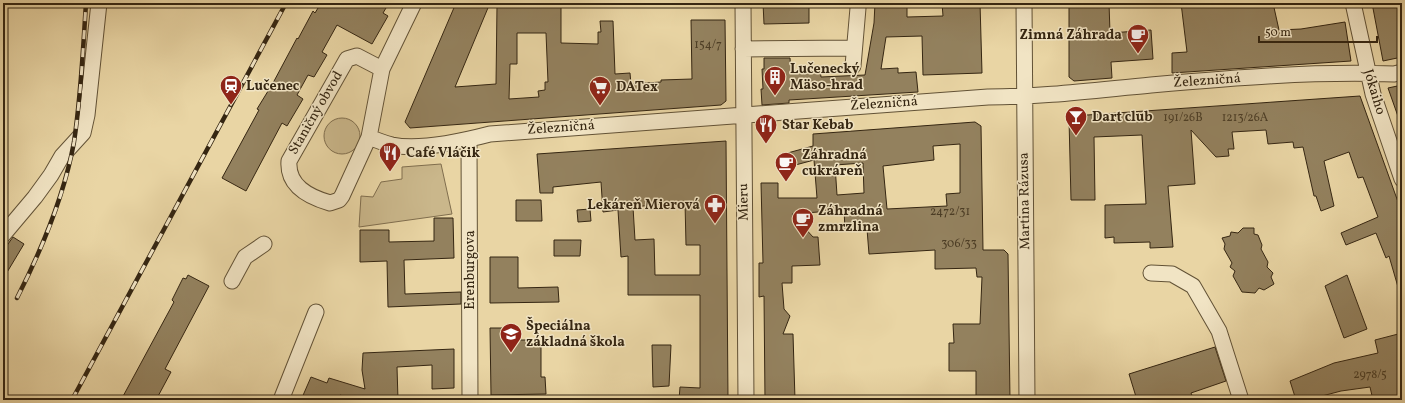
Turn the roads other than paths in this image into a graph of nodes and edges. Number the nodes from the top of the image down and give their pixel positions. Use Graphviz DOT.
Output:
graph roads {
  1 [pos="99,3"];
  2 [pos="414,3"];
  3 [pos="743,3"];
  4 [pos="1024,3"];
  5 [pos="1353,3"];
  6 [pos="858,8"];
  7 [pos="853,48"];
  8 [pos="743,49"];
  9 [pos="853,66"];
  10 [pos="382,69"];
  11 [pos="1402,72"];
  12 [pos="1367,73"];
  13 [pos="1024,97"];
  14 [pos="744,114"];
  15 [pos="369,137"];
  16 [pos="469,140"];
  17 [pos="1402,179"];
  18 [pos="3,235"];
  19 [pos="264,244"];
  20 [pos="1151,273"];
  21 [pos="232,281"];
  22 [pos="316,312"];
  23 [pos="281,400"];
  24 [pos="470,400"];
  25 [pos="746,400"];
  26 [pos="1027,400"];
  27 [pos="1241,400"];
  1 -- 18 [label="street"];
  2 -- 10 [label="street, Staničný obvod"];
  3 -- 8 [label="street, Mieru"];
  4 -- 13 [label="street, Martina Rázusa"];
  5 -- 12 [label="street, Jókaiho"];
  6 -- 7 [label="street"];
  7 -- 8 [label="street"];
  7 -- 9 [label="street"];
  8 -- 14 [label="street, Mieru"];
  10 -- 15 [label="street, Staničný obvod"];
  10 -- 15 [label="street, Staničný obvod"];
  11 -- 12 [label="street, Železničná"];
  12 -- 13 [label="street, Železničná"];
  12 -- 17 [label="street, Jókaiho"];
  13 -- 14 [label="street, Železničná"];
  13 -- 26 [label="street, Martina Rázusa"];
  14 -- 16 [label="street, Železničná"];
  14 -- 25 [label="street, Mieru"];
  15 -- 16 [label="street, Železničná"];
  16 -- 24 [label="street, Erenburgova"];
  19 -- 21 [label="street"];
  20 -- 27 [label="street"];
  22 -- 23 [label="street"];
}
